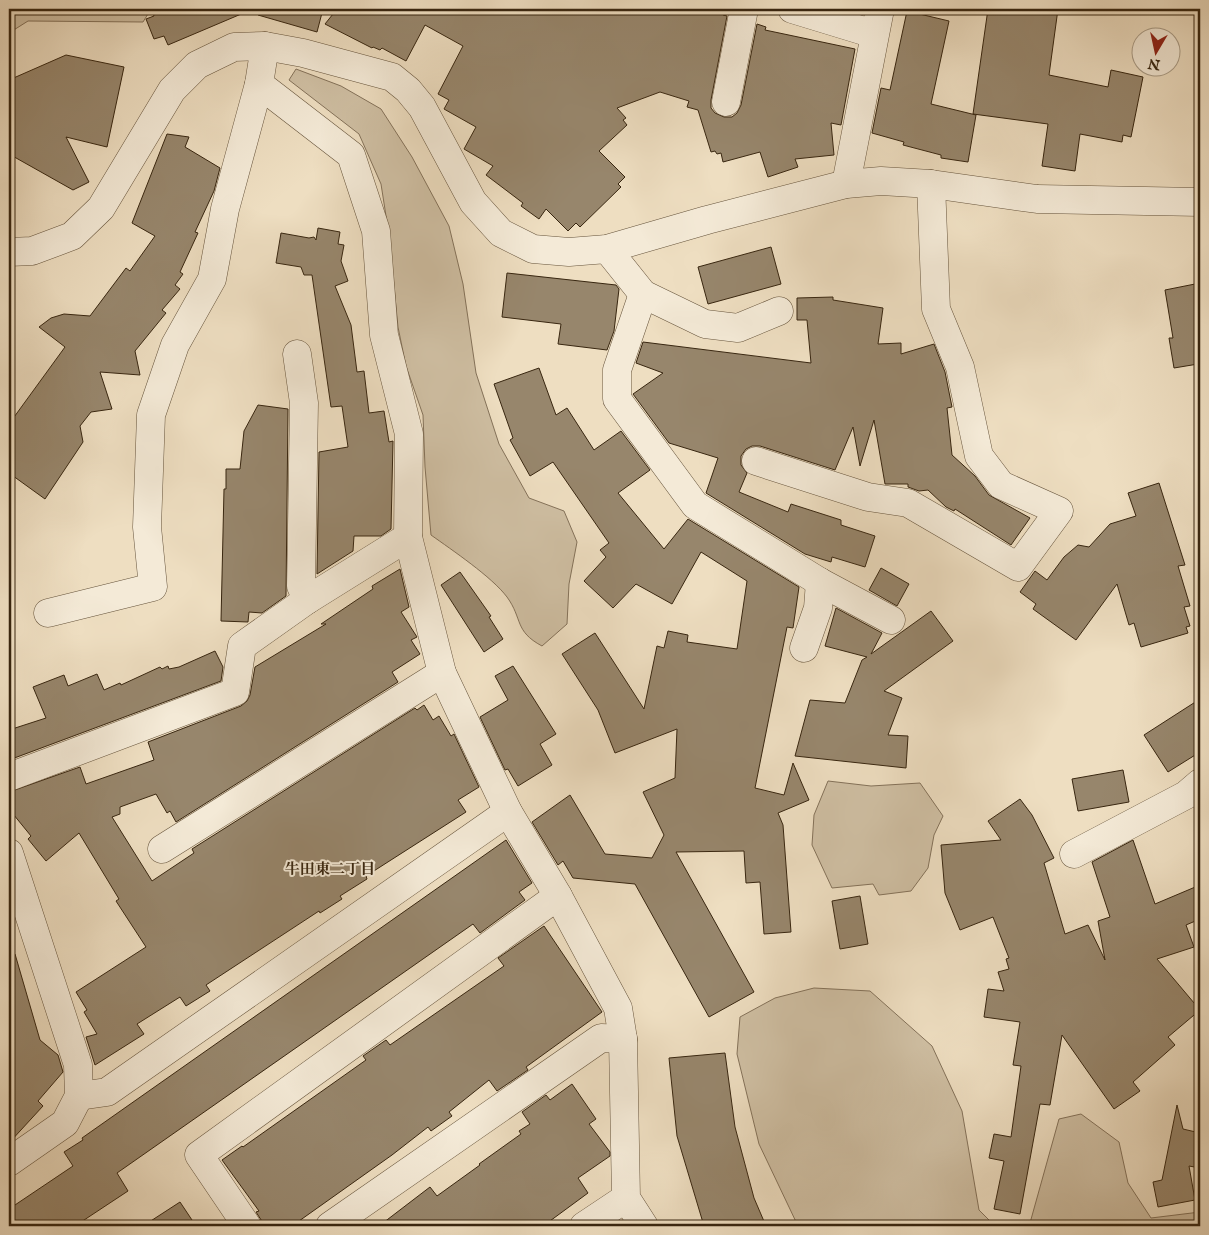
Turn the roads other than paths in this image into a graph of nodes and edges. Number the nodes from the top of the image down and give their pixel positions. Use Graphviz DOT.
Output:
graph roads {
  1 [pos="744,9"];
  2 [pos="792,9"];
  3 [pos="877,21"];
  4 [pos="265,46"];
  5 [pos="259,84"];
  6 [pos="726,102"];
  7 [pos="846,184"];
  8 [pos="931,184"];
  9 [pos="1200,202"];
  10 [pos="607,249"];
  11 [pos="9,252"];
  12 [pos="643,294"];
  13 [pos="779,311"];
  14 [pos="297,354"];
  15 [pos="756,460"];
  16 [pos="408,537"];
  17 [pos="820,582"];
  18 [pos="307,600"];
  19 [pos="48,613"];
  20 [pos="891,620"];
  21 [pos="804,648"];
  22 [pos="442,673"];
  23 [pos="9,777"];
  24 [pos="1200,783"];
  25 [pos="508,812"];
  26 [pos="162,849"];
  27 [pos="9,853"];
  28 [pos="1074,854"];
  29 [pos="558,896"];
  30 [pos="623,1039"];
  31 [pos="79,1096"];
  32 [pos="9,1162"];
  33 [pos="626,1198"];
  34 [pos="247,1226"];
  35 [pos="330,1226"];
  36 [pos="584,1226"];
  37 [pos="644,1226"];
  1 -- 6 [label="street"];
  2 -- 3 [label="street"];
  3 -- 7 [label="street"];
  4 -- 5 [label="street"];
  4 -- 10 [label="street"];
  4 -- 11 [label="street"];
  5 -- 16 [label="street"];
  5 -- 19 [label="street"];
  7 -- 8 [label="street"];
  7 -- 10 [label="street"];
  8 -- 9 [label="street"];
  8 -- 15 [label="street"];
  10 -- 12 [label="street"];
  12 -- 13 [label="street"];
  12 -- 17 [label="street"];
  14 -- 18 [label="street"];
  16 -- 18 [label="street"];
  16 -- 22 [label="street"];
  17 -- 20 [label="street"];
  17 -- 21 [label="street"];
  18 -- 23 [label="street"];
  22 -- 25 [label="street"];
  22 -- 26 [label="street"];
  24 -- 28 [label="street"];
  25 -- 29 [label="street"];
  25 -- 31 [label="street"];
  27 -- 31 [label="street"];
  29 -- 30 [label="street"];
  29 -- 34 [label="street"];
  30 -- 33 [label="street"];
  30 -- 35 [label="street"];
  31 -- 32 [label="street"];
  33 -- 36 [label="street"];
  33 -- 37 [label="street"];
}
